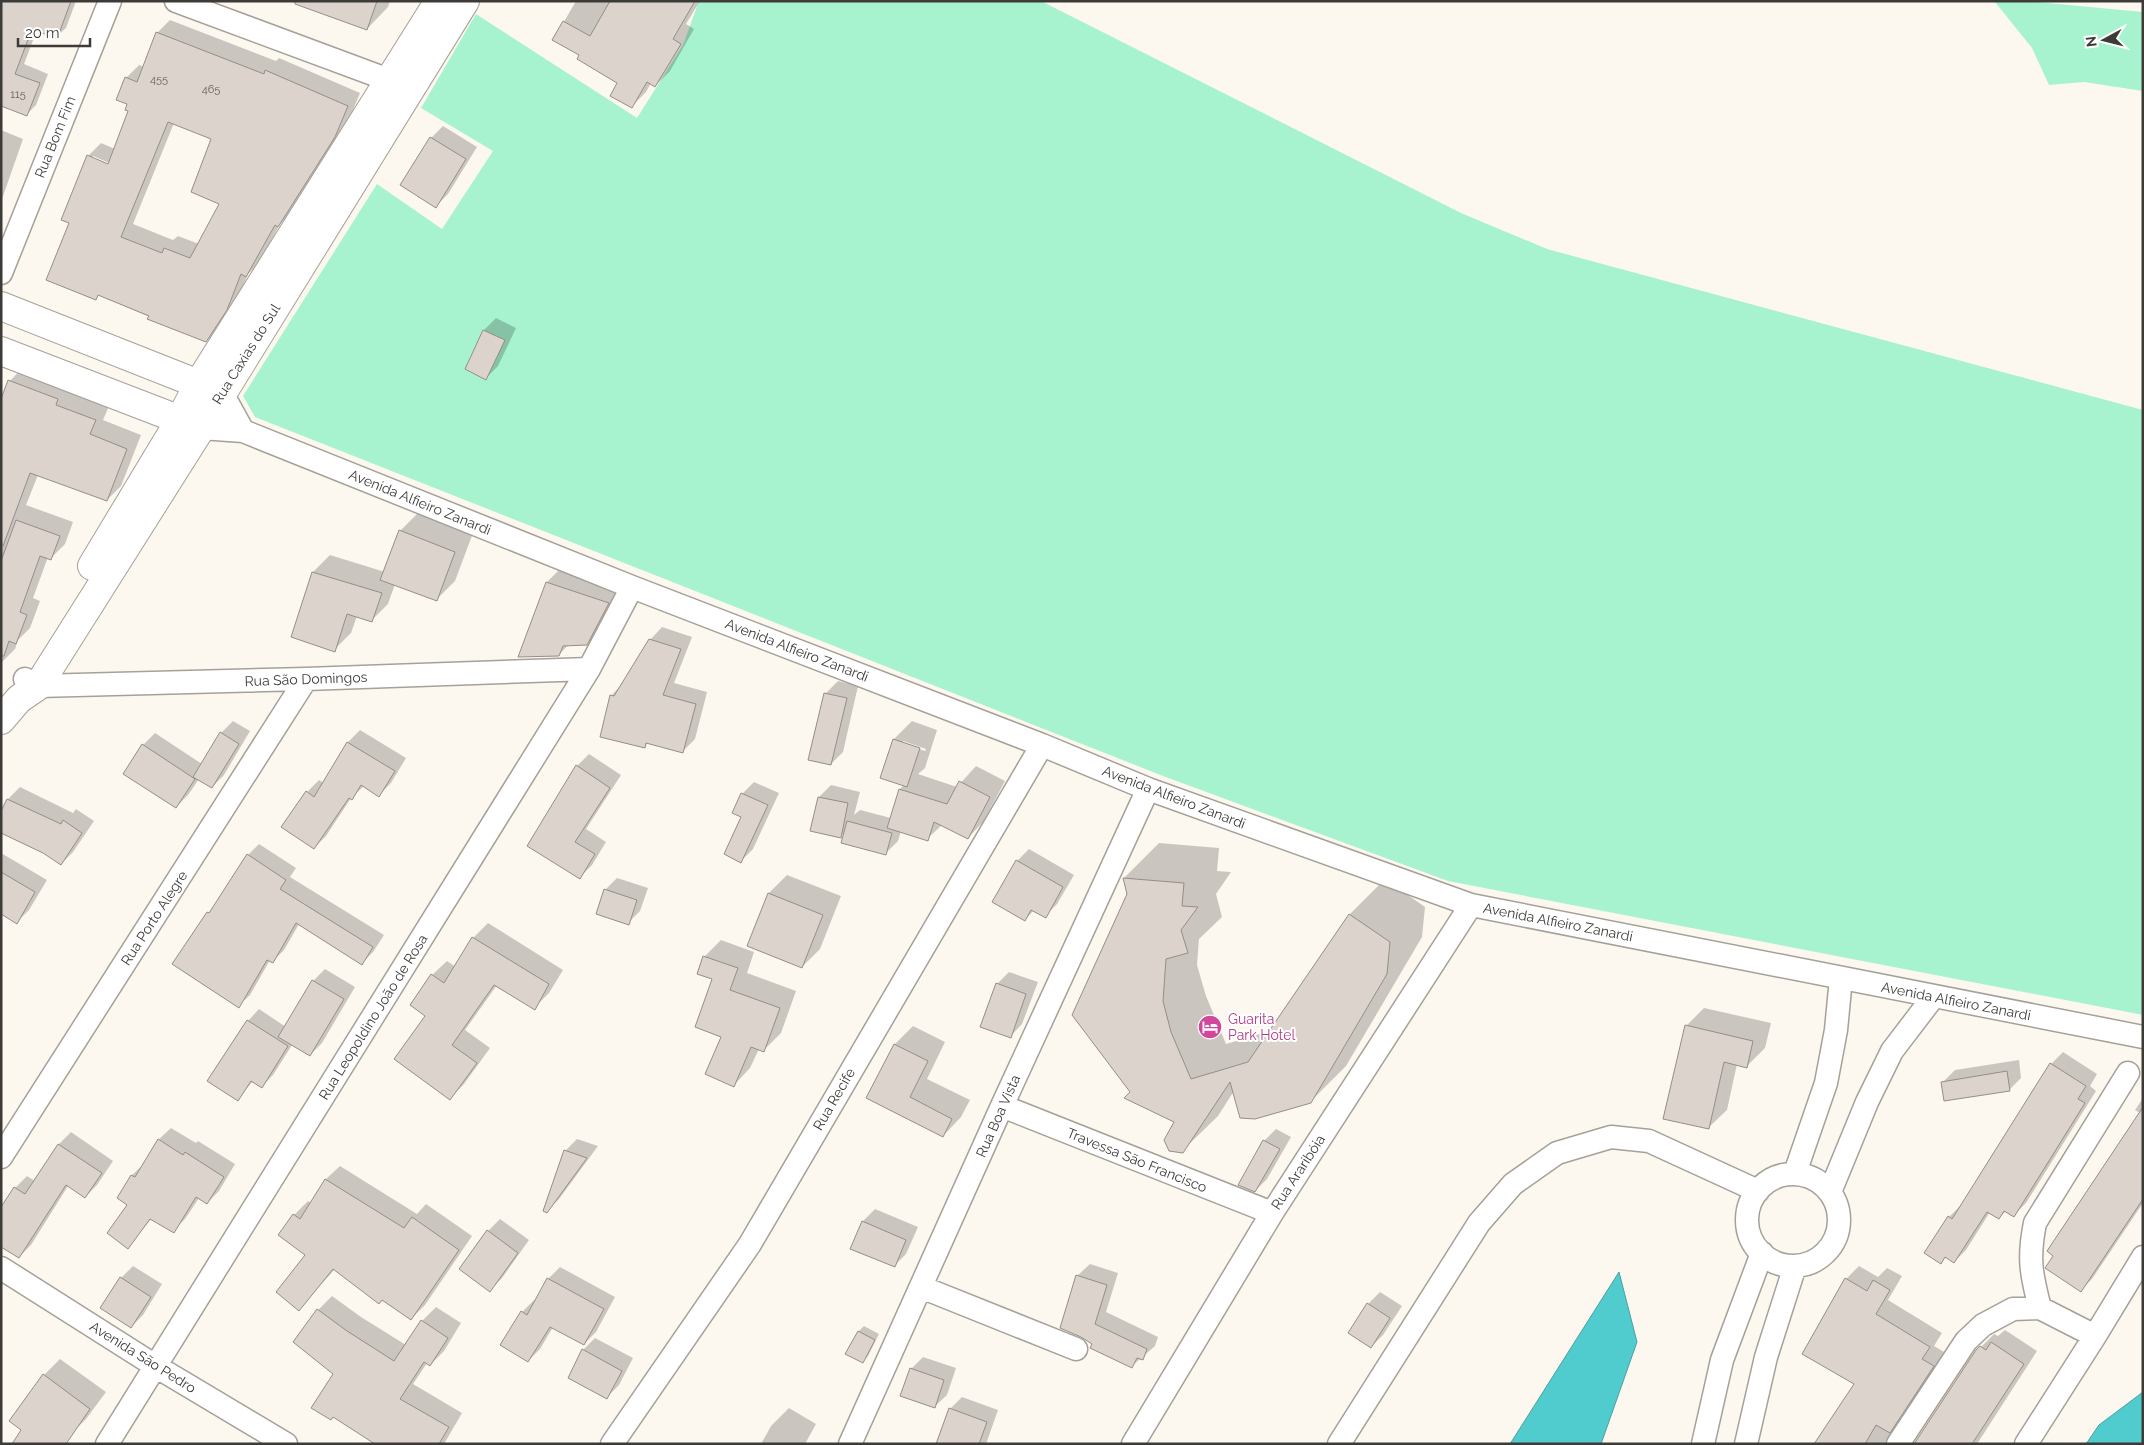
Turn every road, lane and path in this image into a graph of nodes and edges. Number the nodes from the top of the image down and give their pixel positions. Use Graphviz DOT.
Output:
graph roads {
  1 [pos="110,1"];
  2 [pos="176,1"];
  3 [pos="440,1"];
  4 [pos="466,1"];
  5 [pos="400,84"];
  6 [pos="1,273"];
  7 [pos="1,306"];
  8 [pos="1,351"];
  9 [pos="211,388"];
  10 [pos="190,424"];
  11 [pos="243,431"];
  12 [pos="632,587"];
  13 [pos="589,669"];
  14 [pos="306,679"];
  15 [pos="27,688"];
  16 [pos="1,720"];
  17 [pos="1042,745"];
  18 [pos="1148,790"];
  19 [pos="1471,905"];
  20 [pos="1841,978"];
  21 [pos="1934,996"];
  22 [pos="2143,1038"];
  23 [pos="2128,1073"];
  24 [pos="1002,1106"];
  25 [pos="1,1157"];
  26 [pos="1795,1173"];
  27 [pos="1758,1191"];
  28 [pos="1830,1192"];
  29 [pos="1272,1213"];
  30 [pos="1762,1254"];
  31 [pos="2143,1257"];
  32 [pos="1795,1266"];
  33 [pos="1,1268"];
  34 [pos="921,1287"];
  35 [pos="2040,1308"];
  36 [pos="2095,1336"];
  37 [pos="1076,1349"];
  38 [pos="157,1366"];
  39 [pos="108,1444"];
  40 [pos="286,1444"];
  41 [pos="612,1444"];
  42 [pos="850,1444"];
  43 [pos="1133,1444"];
  44 [pos="1339,1444"];
  45 [pos="1703,1444"];
  46 [pos="1746,1444"];
  47 [pos="1898,1444"];
  48 [pos="2026,1444"];
  1 -- 6 [label="street, Rua Bom Fim"];
  2 -- 5 [label="street"];
  3 -- 5 [label="street, Rua Caxias do Sul"];
  4 -- 5 [label="street, Rua Caxias do Sul"];
  5 -- 9 [label="street, Rua Caxias do Sul"];
  7 -- 9 [label="street"];
  8 -- 10 [label="street, Avenida Alfieiro Zanardi"];
  9 -- 10 [label="street, Rua Caxias do Sul"];
  9 -- 11 [label="street"];
  10 -- 11 [label="street, Avenida Alfieiro Zanardi"];
  10 -- 15 [label="street, Rua Caxias do Sul"];
  11 -- 12 [label="street, Avenida Alfieiro Zanardi"];
  12 -- 13 [label="street, Rua Leopoldino João de Rosa"];
  12 -- 17 [label="street, Avenida Alfieiro Zanardi"];
  13 -- 14 [label="street, Rua São Domingos"];
  13 -- 38 [label="street, Rua Leopoldino João de Rosa"];
  14 -- 15 [label="street, Rua São Domingos"];
  14 -- 25 [label="street, Rua Porto Alegre"];
  15 -- 16 [label="street, Rua Caxias do Sul"];
  17 -- 18 [label="street, Avenida Alfieiro Zanardi"];
  17 -- 41 [label="street, Rua Recife"];
  18 -- 19 [label="street, Avenida Alfieiro Zanardi"];
  18 -- 24 [label="street, Rua Boa Vista"];
  19 -- 20 [label="street, Avenida Alfieiro Zanardi"];
  19 -- 29 [label="street, Rua Araribóia"];
  20 -- 21 [label="street, Avenida Alfieiro Zanardi"];
  20 -- 26 [label="street"];
  21 -- 22 [label="street, Avenida Alfieiro Zanardi"];
  21 -- 28 [label="street"];
  23 -- 35 [label="street"];
  24 -- 29 [label="street, Travessa São Francisco"];
  24 -- 34 [label="street, Rua Boa Vista"];
  26 -- 27 [label="street"];
  26 -- 28 [label="street"];
  27 -- 30 [label="street"];
  27 -- 44 [label="street"];
  28 -- 32 [label="street"];
  29 -- 43 [label="street, Rua Araribóia"];
  30 -- 32 [label="street"];
  30 -- 45 [label="street"];
  31 -- 36 [label="street"];
  32 -- 46 [label="street"];
  33 -- 38 [label="street, Avenida São Pedro"];
  34 -- 37 [label="street"];
  34 -- 42 [label="street, Rua Boa Vista"];
  35 -- 36 [label="street"];
  35 -- 47 [label="street"];
  36 -- 48 [label="street"];
  38 -- 39 [label="street, Rua Leopoldino João de Rosa"];
  38 -- 40 [label="street, Avenida São Pedro"];
}
